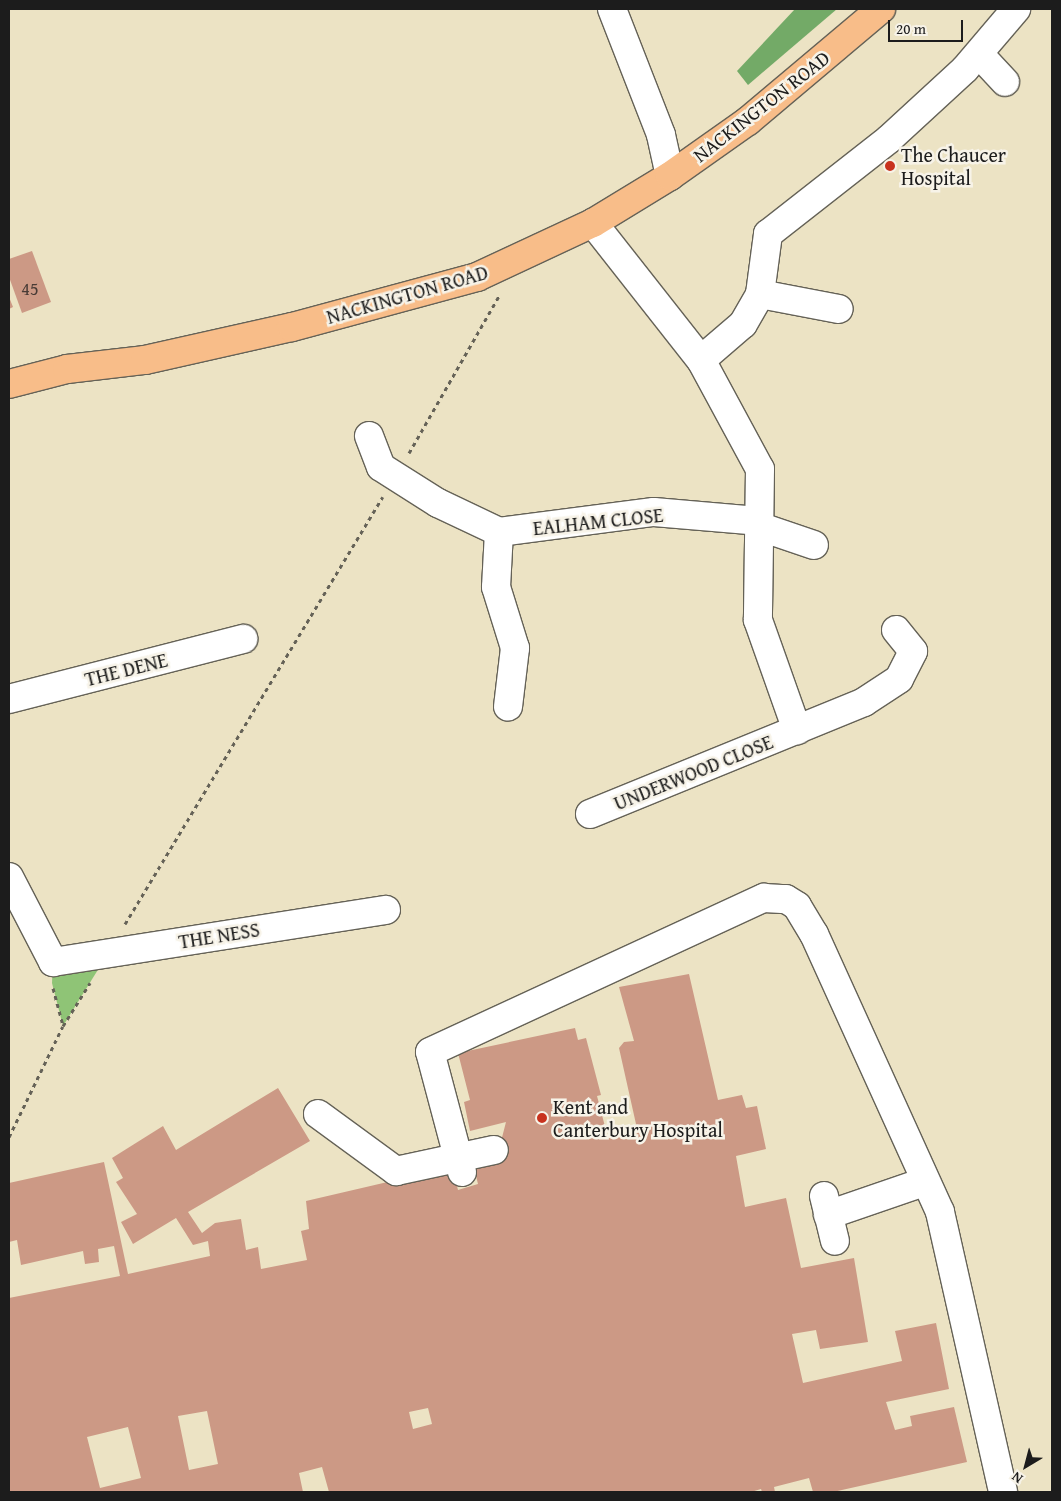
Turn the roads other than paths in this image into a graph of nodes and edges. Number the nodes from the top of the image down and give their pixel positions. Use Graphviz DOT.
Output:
graph roads {
  1 [pos="612,9"];
  2 [pos="881,9"];
  3 [pos="1016,9"];
  4 [pos="980,54"];
  5 [pos="1005,82"];
  6 [pos="670,176"];
  7 [pos="593,223"];
  8 [pos="760,294"];
  9 [pos="839,309"];
  10 [pos="701,360"];
  11 [pos="9,384"];
  12 [pos="369,436"];
  13 [pos="758,524"];
  14 [pos="499,532"];
  15 [pos="814,545"];
  16 [pos="896,630"];
  17 [pos="243,639"];
  18 [pos="9,699"];
  19 [pos="508,707"];
  20 [pos="797,730"];
  21 [pos="590,814"];
  22 [pos="9,876"];
  23 [pos="386,910"];
  24 [pos="318,1114"];
  25 [pos="494,1150"];
  26 [pos="460,1165"];
  27 [pos="924,1182"];
  28 [pos="835,1241"];
  29 [pos="1003,1492"];
  1 -- 6 [label="street"];
  2 -- 6 [label="main road, NACKINGTON ROAD"];
  3 -- 4 [label="street"];
  4 -- 5 [label="street"];
  4 -- 8 [label="street"];
  6 -- 7 [label="main road, NACKINGTON ROAD"];
  7 -- 10 [label="street, UNDERWOOD CLOSE"];
  7 -- 11 [label="main road, NACKINGTON ROAD"];
  8 -- 9 [label="street"];
  8 -- 10 [label="street"];
  10 -- 13 [label="street, UNDERWOOD CLOSE"];
  12 -- 14 [label="street"];
  13 -- 14 [label="street, EALHAM CLOSE"];
  13 -- 15 [label="street, EALHAM CLOSE"];
  13 -- 20 [label="street, UNDERWOOD CLOSE"];
  14 -- 19 [label="street"];
  16 -- 20 [label="street, UNDERWOOD CLOSE"];
  17 -- 18 [label="street, THE DENE"];
  20 -- 21 [label="street, UNDERWOOD CLOSE"];
  22 -- 23 [label="street, THE NESS"];
  24 -- 26 [label="street"];
  25 -- 26 [label="street"];
  26 -- 27 [label="street"];
  27 -- 28 [label="street"];
  27 -- 29 [label="street"];
}
